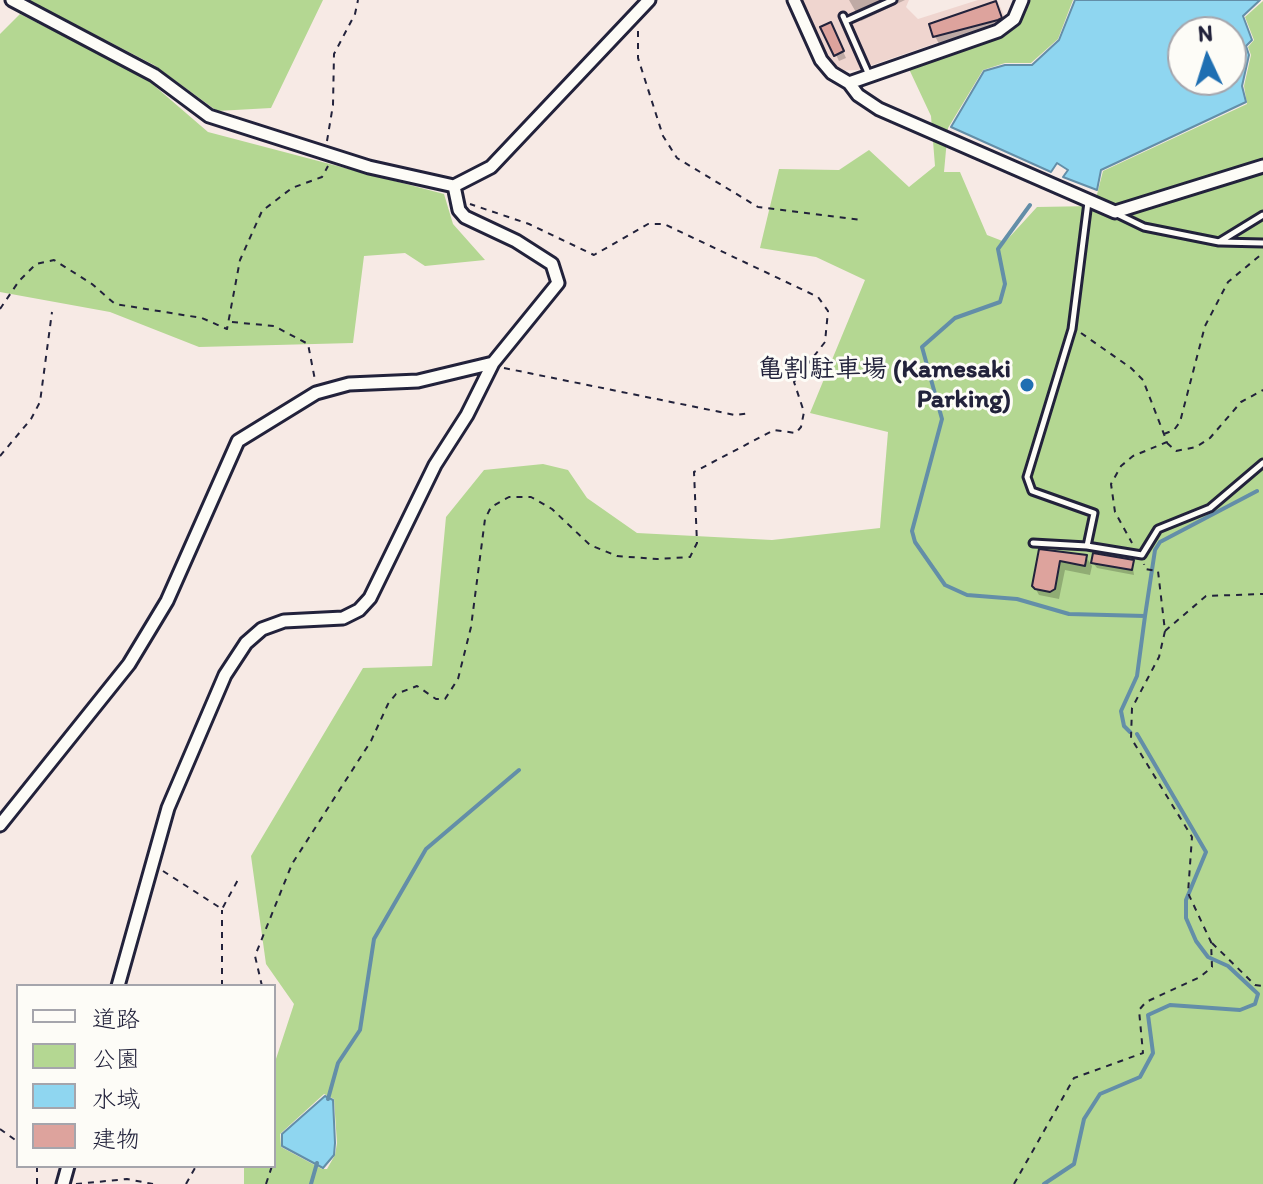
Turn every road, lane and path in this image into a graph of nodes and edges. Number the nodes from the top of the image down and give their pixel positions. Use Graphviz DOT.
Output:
graph roads {
  1 [pos="12,0"];
  2 [pos="358,0"];
  3 [pos="649,0"];
  4 [pos="794,0"];
  5 [pos="893,0"];
  6 [pos="1022,0"];
  7 [pos="639,12"];
  8 [pos="869,76"];
  9 [pos="849,83"];
  10 [pos="331,153"];
  11 [pos="1263,166"];
  12 [pos="454,186"];
  13 [pos="457,200"];
  14 [pos="1088,201"];
  15 [pos="1115,212"];
  16 [pos="1263,215"];
  17 [pos="861,220"];
  18 [pos="1219,242"];
  19 [pos="1263,243"];
  20 [pos="1263,253"];
  21 [pos="0,309"];
  22 [pos="52,312"];
  23 [pos="231,322"];
  24 [pos="1072,329"];
  25 [pos="493,363"];
  26 [pos="1263,390"];
  27 [pos="316,393"];
  28 [pos="750,413"];
  29 [pos="1164,434"];
  30 [pos="1167,442"];
  31 [pos="0,456"];
  32 [pos="1263,463"];
  33 [pos="1033,543"];
  34 [pos="1087,546"];
  35 [pos="1138,555"];
  36 [pos="1148,570"];
  37 [pos="1263,594"];
  38 [pos="1165,631"];
  39 [pos="0,825"];
  40 [pos="151,864"];
  41 [pos="239,878"];
  42 [pos="222,909"];
  43 [pos="1211,942"];
  44 [pos="119,984"];
  45 [pos="222,984"];
  46 [pos="262,984"];
  47 [pos="1263,986"];
  48 [pos="195,1168"];
  49 [pos="76,1184"];
  50 [pos="153,1184"];
  51 [pos="186,1184"];
  52 [pos="1014,1184"];
  1 -- 10 [label="street"];
  2 -- 10 [label="path"];
  3 -- 7 [label="street"];
  4 -- 9 [label="street"];
  5 -- 8 [label="lane"];
  6 -- 8 [label="street"];
  7 -- 12 [label="street"];
  7 -- 17 [label="path"];
  8 -- 9 [label="street"];
  9 -- 14 [label="street"];
  10 -- 12 [label="street"];
  10 -- 23 [label="path"];
  11 -- 15 [label="street"];
  12 -- 13 [label="street"];
  13 -- 25 [label="street"];
  13 -- 46 [label="path"];
  14 -- 15 [label="street"];
  14 -- 24 [label="lane"];
  15 -- 18 [label="lane"];
  16 -- 18 [label="lane"];
  18 -- 19 [label="lane"];
  20 -- 29 [label="path"];
  21 -- 23 [label="path"];
  22 -- 31 [label="path"];
  23 -- 27 [label="path"];
  24 -- 29 [label="path"];
  24 -- 34 [label="lane"];
  25 -- 27 [label="street"];
  25 -- 28 [label="path"];
  25 -- 40 [label="street"];
  26 -- 30 [label="path"];
  27 -- 39 [label="street"];
  29 -- 30 [label="path"];
  30 -- 35 [label="path"];
  32 -- 35 [label="lane"];
  33 -- 34 [label="lane"];
  34 -- 35 [label="lane"];
  36 -- 38 [label="path"];
  37 -- 38 [label="path"];
  38 -- 43 [label="path"];
  40 -- 42 [label="path"];
  40 -- 44 [label="street"];
  41 -- 42 [label="path"];
  42 -- 45 [label="path"];
  43 -- 47 [label="path"];
  43 -- 52 [label="path"];
  48 -- 51 [label="path"];
  49 -- 50 [label="path"];
}
